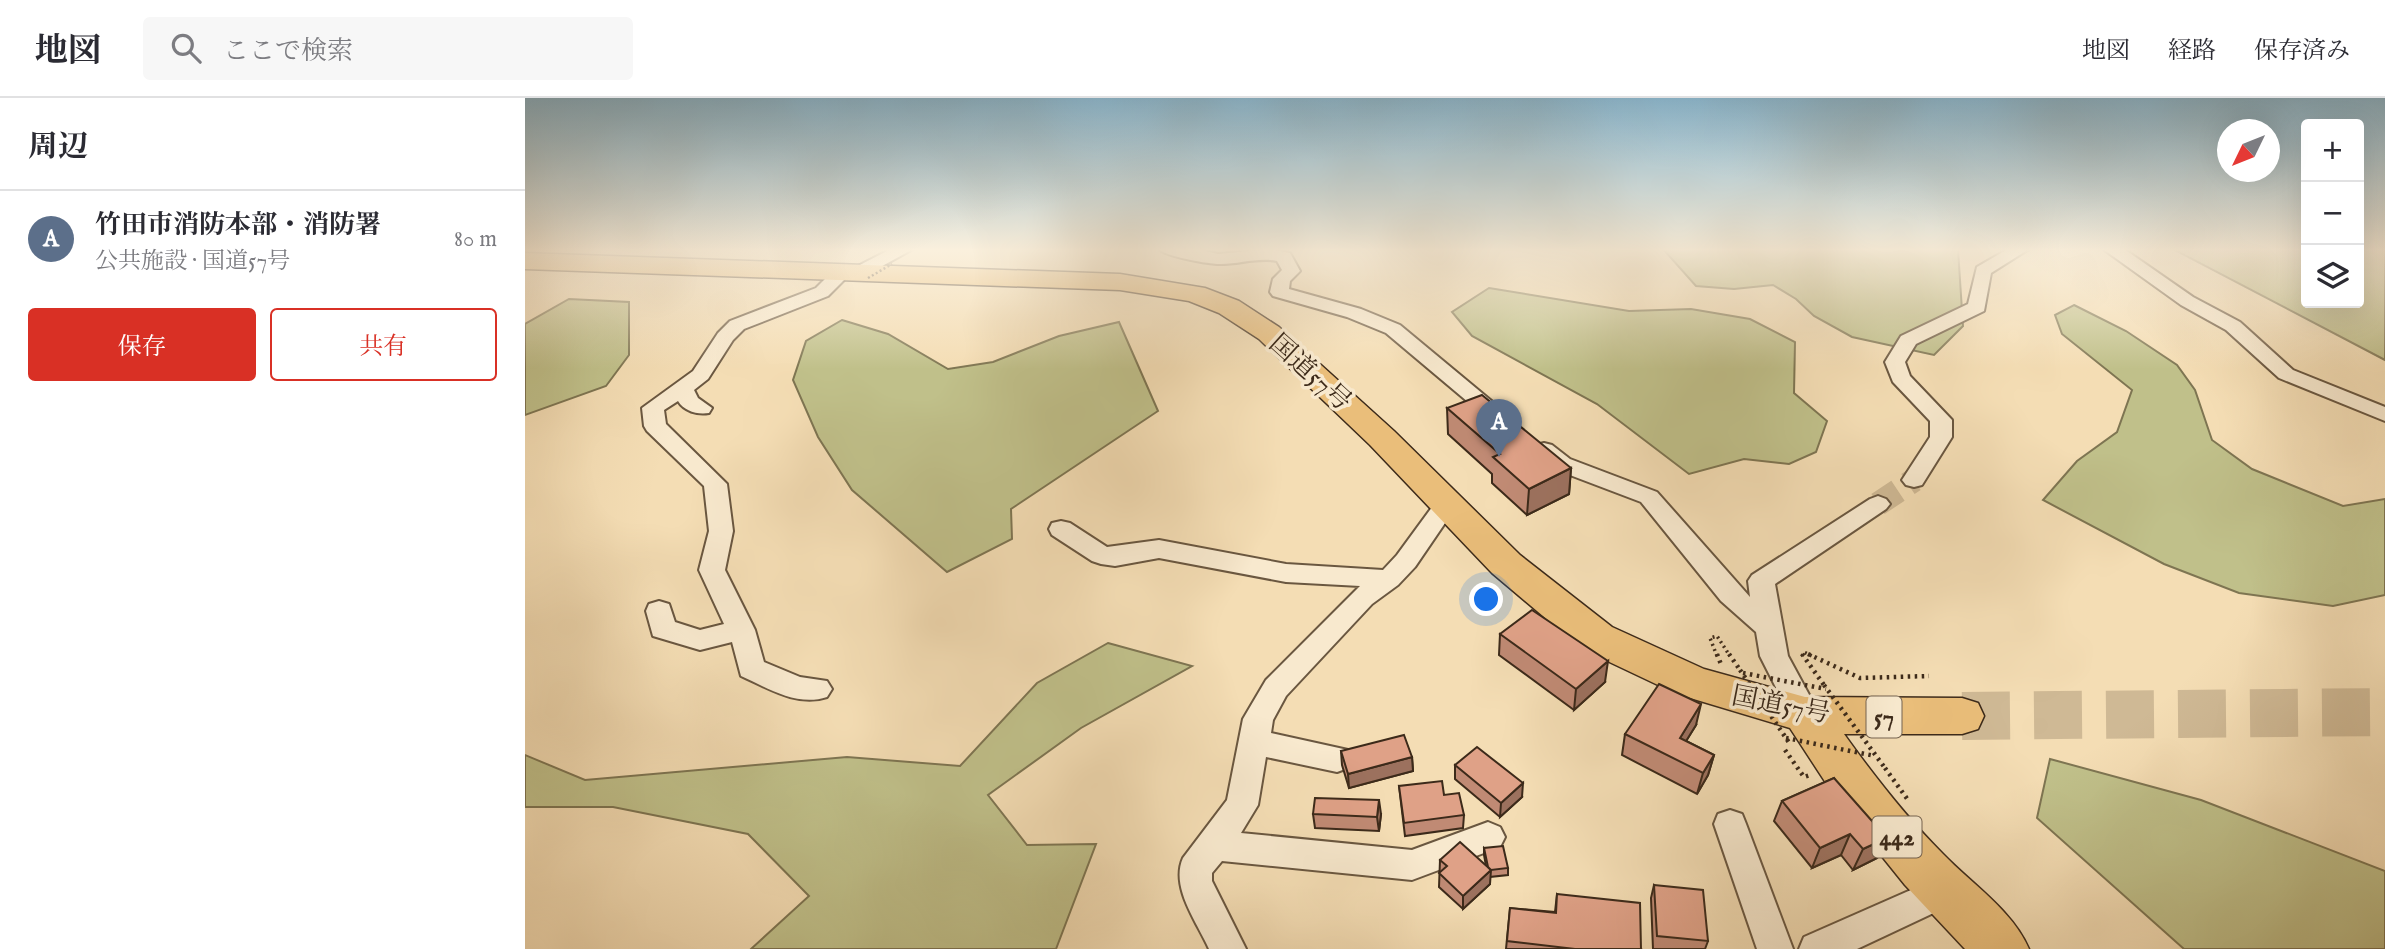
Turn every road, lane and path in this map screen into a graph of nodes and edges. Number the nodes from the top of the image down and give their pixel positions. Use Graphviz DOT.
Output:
graph roads {
  1 [pos="828,289"];
  2 [pos="1163,289"];
  3 [pos="1280,289"];
  4 [pos="1980,289"];
  5 [pos="2171,289"];
  6 [pos="683,388"];
  7 [pos="701,408"];
  8 [pos="2385,415"];
  9 [pos="1914,480"];
  10 [pos="1446,504"];
  11 [pos="1878,504"];
  12 [pos="1061,529"];
  13 [pos="1389,579"];
  14 [pos="659,611"];
  15 [pos="1769,628"];
  16 [pos="741,630"];
  17 [pos="1723,669"];
  18 [pos="1742,673"];
  19 [pos="1929,676"];
  20 [pos="817,689"];
  21 [pos="1962,716"];
  22 [pos="1798,727"];
  23 [pos="1254,742"];
  24 [pos="1877,756"];
  25 [pos="1337,759"];
  26 [pos="1812,775"];
  27 [pos="1907,798"];
  28 [pos="1730,824"];
  29 [pos="1488,837"];
  30 [pos="1214,845"];
  31 [pos="1945,891"];
  32 [pos="1228,949"];
  33 [pos="1775,949"];
  34 [pos="1817,949"];
  35 [pos="2002,949"];
  1 -- 6 [label="street"];
  2 -- 10 [label="highway, 国道57号 / 57"];
  3 -- 15 [label="street"];
  4 -- 9 [label="street"];
  5 -- 8 [label="street"];
  6 -- 7 [label="street"];
  6 -- 16 [label="street"];
  10 -- 13 [label="street"];
  10 -- 22 [label="highway, 国道57号 / 57"];
  11 -- 15 [label="street"];
  12 -- 13 [label="street"];
  13 -- 23 [label="street"];
  14 -- 16 [label="street"];
  15 -- 22 [label="street"];
  16 -- 20 [label="street"];
  17 -- 18 [label="path"];
  18 -- 22 [label="path, bridge"];
  18 -- 22 [label="path, bridge"];
  19 -- 22 [label="path"];
  21 -- 22 [label="highway, 国道57号 / 57"];
  22 -- 24 [label="path, bridge"];
  22 -- 24 [label="path, bridge"];
  22 -- 26 [label="path"];
  22 -- 31 [label="highway, 442"];
  23 -- 25 [label="street"];
  23 -- 30 [label="street"];
  24 -- 27 [label="path, bridge"];
  28 -- 33 [label="street"];
  29 -- 30 [label="street"];
  30 -- 32 [label="street"];
  31 -- 34 [label="street"];
  31 -- 35 [label="highway, 442"];
}
